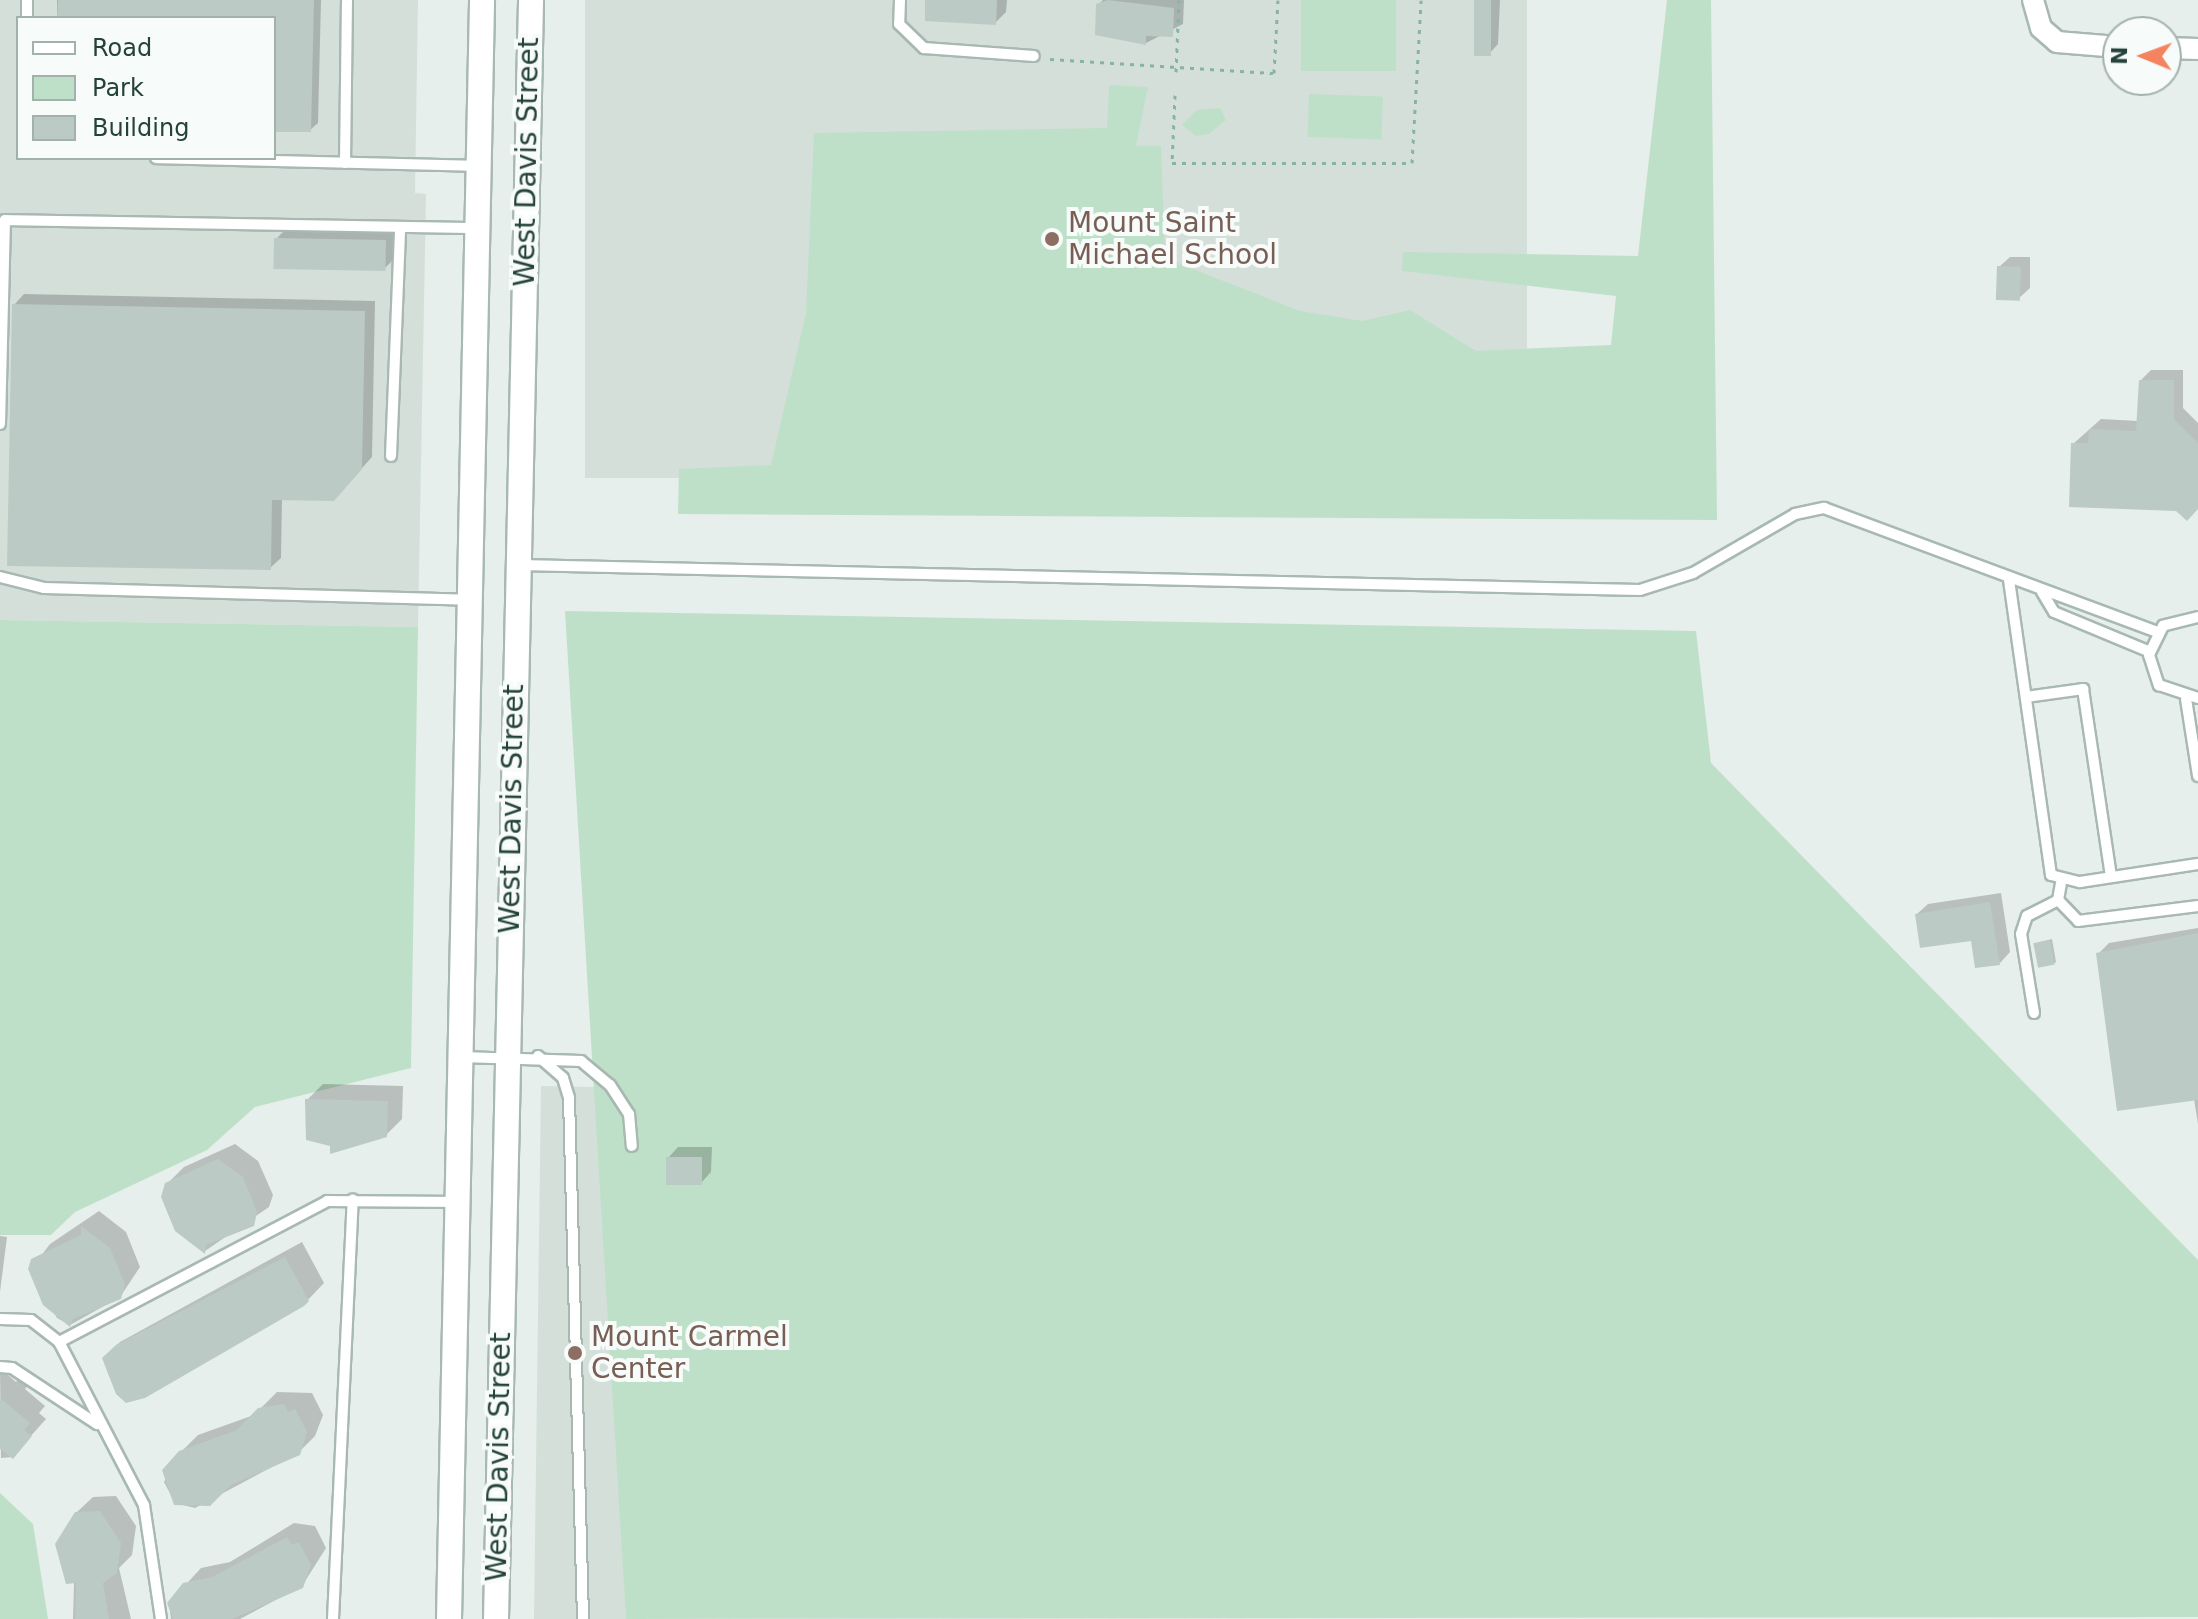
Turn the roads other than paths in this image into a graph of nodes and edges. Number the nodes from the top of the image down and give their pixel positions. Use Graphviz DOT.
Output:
graph roads {
  1 [pos="347,0"];
  2 [pos="482,0"];
  3 [pos="531,0"];
  4 [pos="900,0"];
  5 [pos="2033,0"];
  6 [pos="2102,46"];
  7 [pos="1034,56"];
  8 [pos="232,160"];
  9 [pos="345,163"];
  10 [pos="479,166"];
  11 [pos="400,228"];
  12 [pos="478,228"];
  13 [pos="0,424"];
  14 [pos="391,456"];
  15 [pos="518,565"];
  16 [pos="0,577"];
  17 [pos="2009,580"];
  18 [pos="2042,592"];
  19 [pos="470,601"];
  20 [pos="2198,617"];
  21 [pos="2157,632"];
  22 [pos="2150,652"];
  23 [pos="2026,697"];
  24 [pos="2192,699"];
  25 [pos="2198,776"];
  26 [pos="2198,864"];
  27 [pos="2111,877"];
  28 [pos="2061,883"];
  29 [pos="2058,900"];
  30 [pos="2198,906"];
  31 [pos="2034,1013"];
  32 [pos="507,1056"];
  33 [pos="538,1056"];
  34 [pos="460,1057"];
  35 [pos="632,1146"];
  36 [pos="353,1199"];
  37 [pos="457,1202"];
  38 [pos="0,1319"];
  39 [pos="59,1342"];
  40 [pos="0,1367"];
  41 [pos="97,1424"];
  42 [pos="161,1619"];
  43 [pos="333,1619"];
  44 [pos="449,1619"];
  45 [pos="496,1619"];
  46 [pos="583,1619"];
  1 -- 9 [label="lane"];
  2 -- 10 [label="main road, West Davis Street"];
  3 -- 15 [label="main road, West Davis Street"];
  4 -- 7 [label="lane"];
  5 -- 6 [label="street"];
  8 -- 9 [label="lane"];
  9 -- 10 [label="lane"];
  10 -- 12 [label="main road, West Davis Street"];
  11 -- 12 [label="lane"];
  11 -- 13 [label="lane"];
  11 -- 14 [label="lane"];
  12 -- 19 [label="main road, West Davis Street"];
  15 -- 17 [label="lane"];
  15 -- 32 [label="main road, West Davis Street"];
  16 -- 19 [label="lane"];
  17 -- 18 [label="lane"];
  17 -- 23 [label="lane"];
  18 -- 21 [label="lane"];
  18 -- 22 [label="lane"];
  19 -- 34 [label="main road, West Davis Street"];
  20 -- 21 [label="lane"];
  21 -- 22 [label="lane"];
  22 -- 24 [label="lane"];
  23 -- 27 [label="lane"];
  23 -- 28 [label="lane"];
  24 -- 25 [label="lane"];
  26 -- 27 [label="lane"];
  27 -- 28 [label="lane"];
  28 -- 29 [label="lane"];
  29 -- 30 [label="lane"];
  29 -- 31 [label="lane"];
  32 -- 33 [label="lane"];
  32 -- 34 [label="lane"];
  32 -- 45 [label="main road, West Davis Street"];
  33 -- 35 [label="lane"];
  33 -- 46 [label="lane"];
  34 -- 37 [label="main road, West Davis Street"];
  36 -- 37 [label="lane"];
  36 -- 39 [label="lane"];
  36 -- 43 [label="lane"];
  37 -- 44 [label="main road, West Davis Street"];
  38 -- 39 [label="lane"];
  39 -- 41 [label="lane"];
  40 -- 41 [label="lane"];
  41 -- 42 [label="lane"];
}
